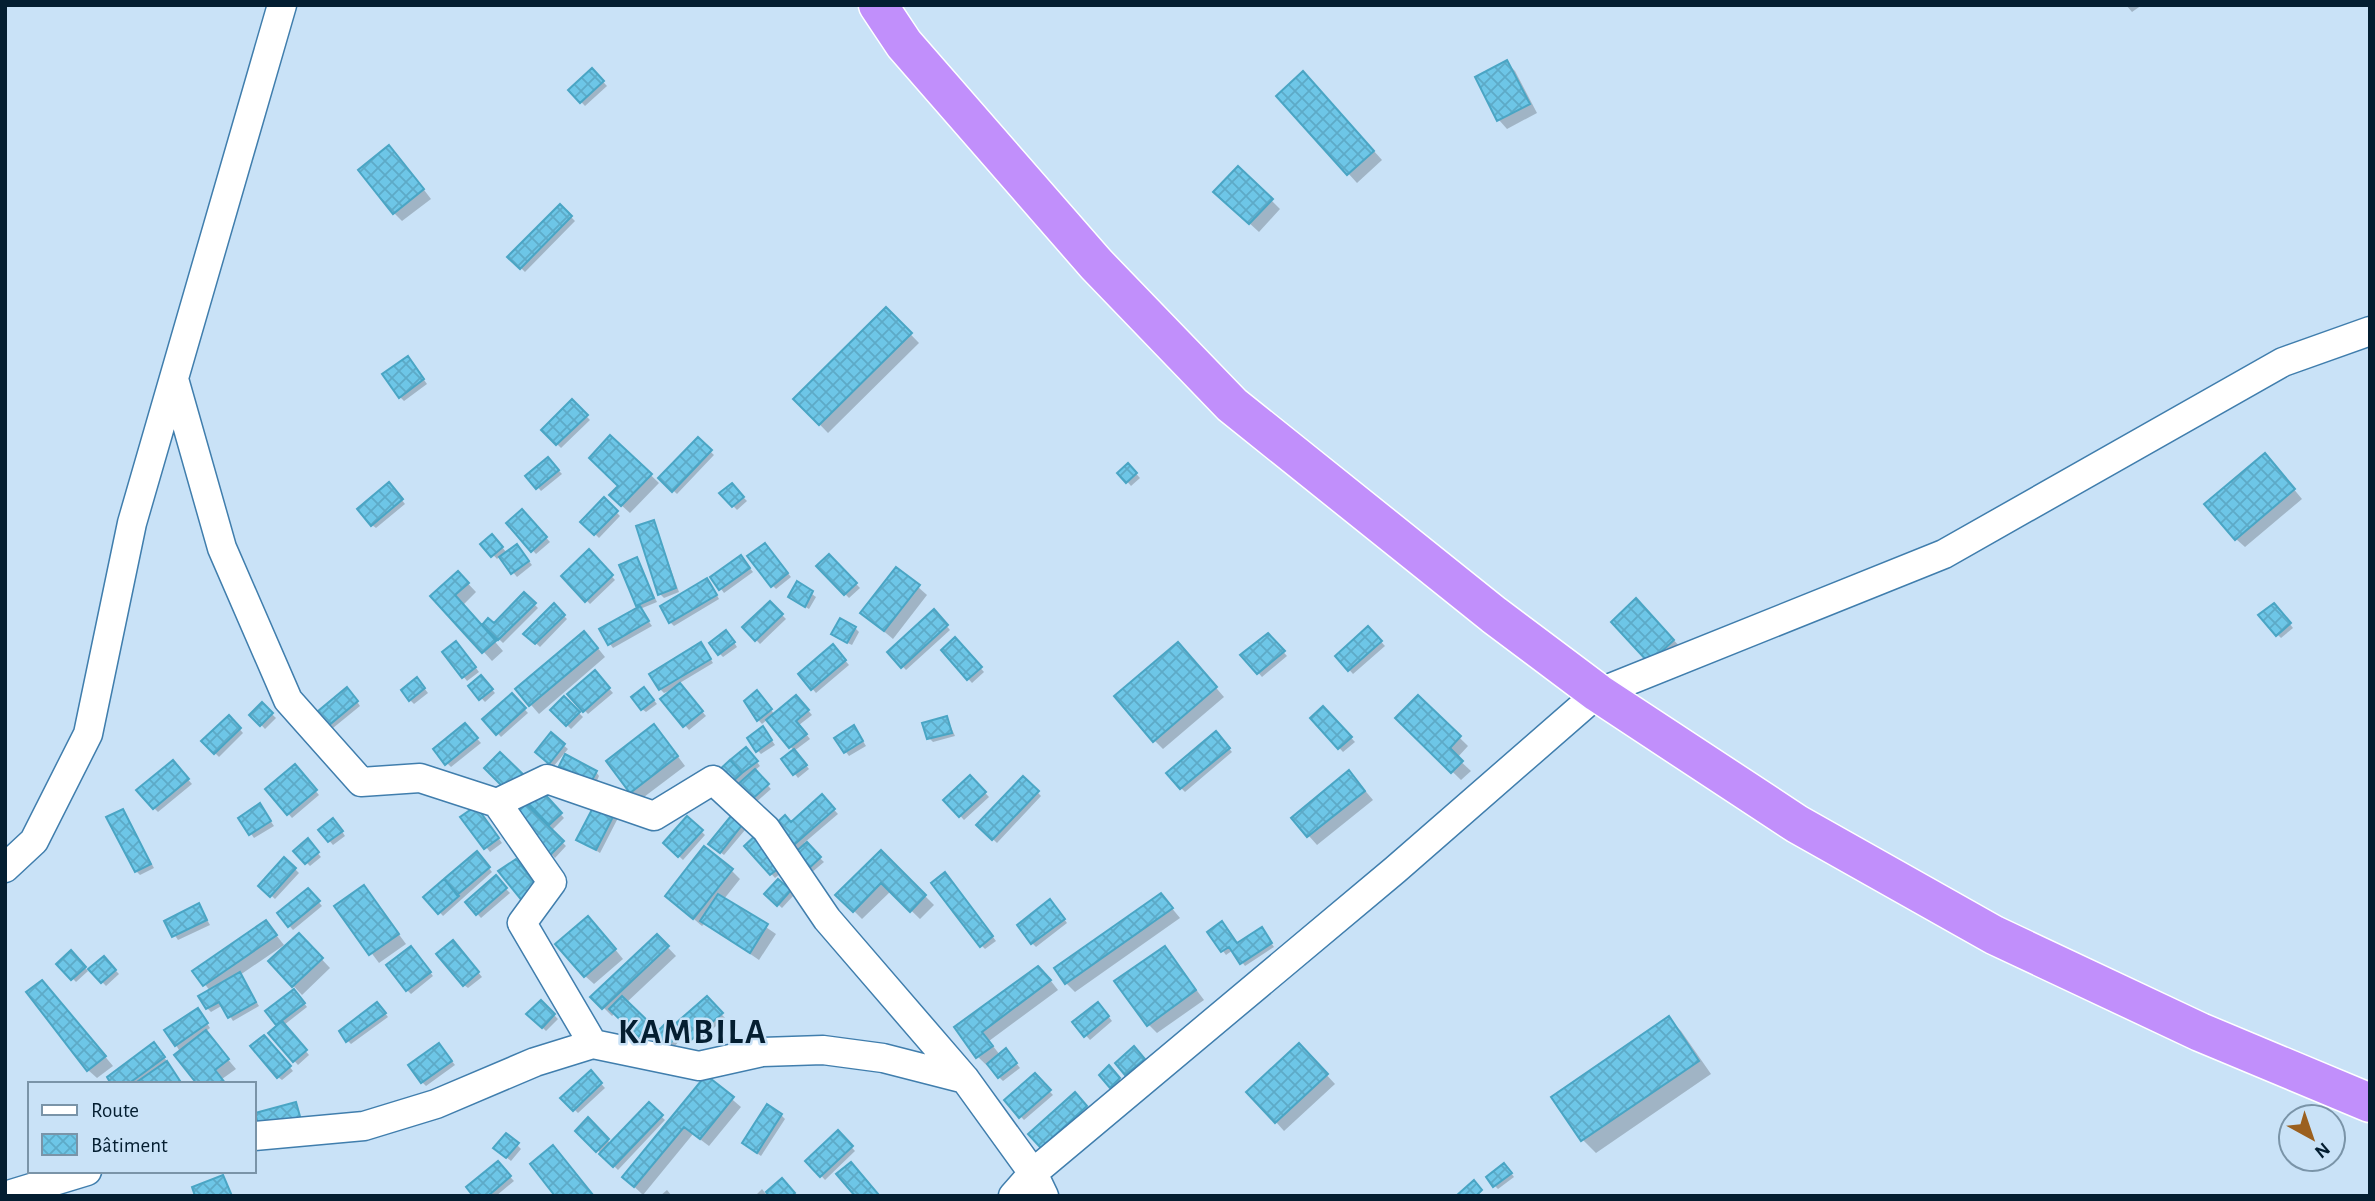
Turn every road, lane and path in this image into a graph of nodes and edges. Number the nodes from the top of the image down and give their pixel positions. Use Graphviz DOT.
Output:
graph roads {
  1 [pos="282,5"];
  2 [pos="878,5"];
  3 [pos="2370,331"];
  4 [pos="174,379"];
  5 [pos="1598,692"];
  6 [pos="497,803"];
  7 [pos="5,868"];
  8 [pos="593,1044"];
  9 [pos="965,1079"];
  10 [pos="2370,1103"];
  11 [pos="256,1136"];
  12 [pos="80,1173"];
  13 [pos="1039,1184"];
  14 [pos="5,1196"];
  15 [pos="1013,1196"];
  1 -- 4 [label="street"];
  2 -- 5 [label="highway"];
  3 -- 5 [label="street"];
  4 -- 6 [label="street"];
  4 -- 7 [label="street"];
  5 -- 10 [label="highway"];
  5 -- 13 [label="street"];
  6 -- 8 [label="street"];
  6 -- 9 [label="street"];
  8 -- 9 [label="street"];
  8 -- 11 [label="street"];
  9 -- 13 [label="street"];
  12 -- 14 [label="street"];
  13 -- 15 [label="street"];
}
